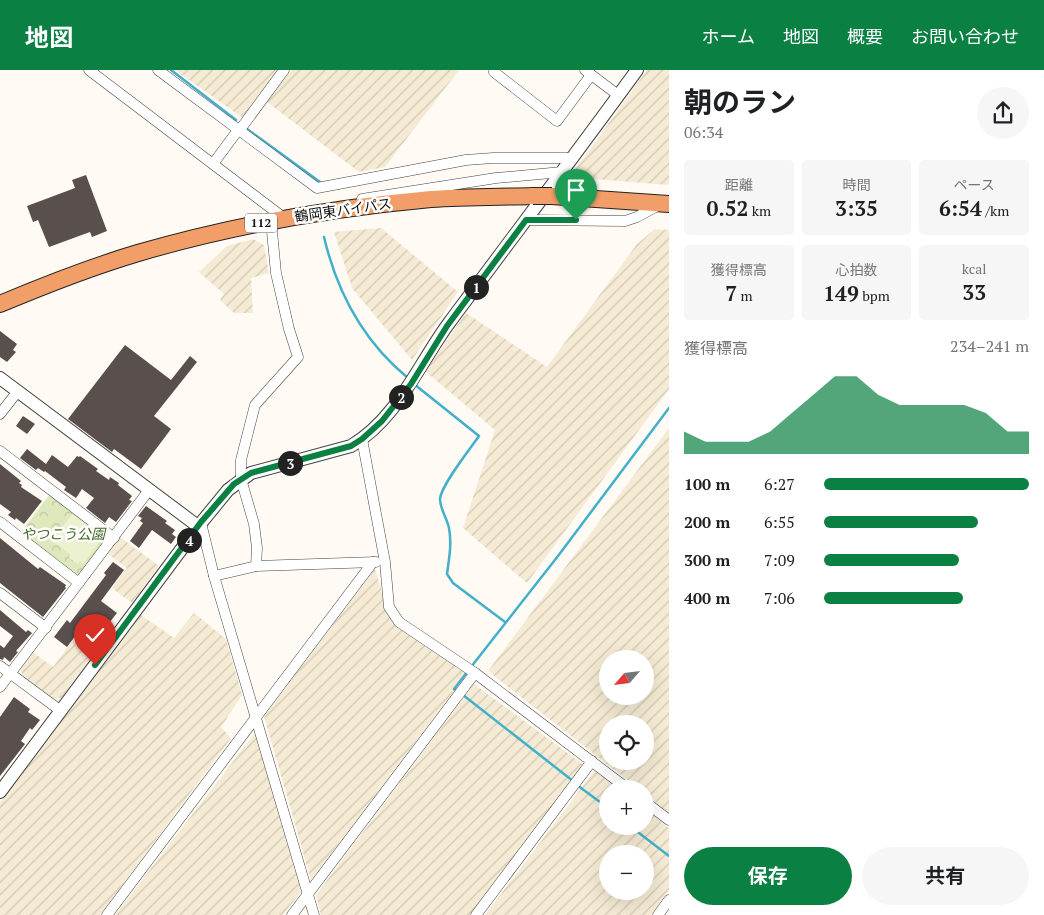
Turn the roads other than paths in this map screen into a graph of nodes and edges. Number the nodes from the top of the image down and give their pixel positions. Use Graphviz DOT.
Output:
graph roads {
  1 [pos="89,70"];
  2 [pos="158,70"];
  3 [pos="284,70"];
  4 [pos="495,70"];
  5 [pos="637,70"];
  6 [pos="588,72"];
  7 [pos="618,95"];
  8 [pos="238,131"];
  9 [pos="573,158"];
  10 [pos="213,164"];
  11 [pos="562,172"];
  12 [pos="666,204"];
  13 [pos="328,211"];
  14 [pos="277,220"];
  15 [pos="526,220"];
  16 [pos="0,304"];
  17 [pos="0,378"];
  18 [pos="18,391"];
  19 [pos="0,414"];
  20 [pos="362,439"];
  21 [pos="0,451"];
  22 [pos="241,479"];
  23 [pos="149,490"];
  24 [pos="0,522"];
  25 [pos="200,524"];
  26 [pos="114,538"];
  27 [pos="373,562"];
  28 [pos="385,562"];
  29 [pos="256,566"];
  30 [pos="214,576"];
  31 [pos="79,583"];
  32 [pos="0,593"];
  33 [pos="46,628"];
  34 [pos="0,666"];
  35 [pos="475,672"];
  36 [pos="10,674"];
  37 [pos="0,687"];
  38 [pos="61,711"];
  39 [pos="256,716"];
  40 [pos="592,761"];
  41 [pos="616,780"];
  42 [pos="0,792"];
  43 [pos="654,809"];
  44 [pos="669,820"];
  45 [pos="308,894"];
  46 [pos="669,900"];
  47 [pos="107,915"];
  48 [pos="292,915"];
  49 [pos="314,915"];
  50 [pos="476,915"];
  51 [pos="658,915"];
  1 -- 10 [label="street"];
  2 -- 8 [label="street"];
  3 -- 8 [label="street"];
  4 -- 6 [label="street"];
  5 -- 7 [label="street"];
  6 -- 7 [label="street"];
  7 -- 9 [label="street"];
  8 -- 9 [label="street"];
  8 -- 10 [label="street"];
  9 -- 11 [label="street"];
  10 -- 14 [label="street"];
  11 -- 13 [label="street"];
  11 -- 15 [label="street"];
  12 -- 13 [label="highway, 鶴岡東バイパス / 112, bridge"];
  12 -- 15 [label="street"];
  13 -- 14 [label="highway, 鶴岡東バイパス / 112"];
  14 -- 16 [label="highway, 鶴岡東バイパス / 112"];
  14 -- 22 [label="street"];
  15 -- 20 [label="street"];
  17 -- 18 [label="street"];
  18 -- 19 [label="street"];
  18 -- 23 [label="street"];
  20 -- 22 [label="street"];
  20 -- 28 [label="street"];
  21 -- 26 [label="street"];
  22 -- 25 [label="street"];
  22 -- 29 [label="street"];
  23 -- 25 [label="street"];
  23 -- 26 [label="street"];
  24 -- 31 [label="street"];
  25 -- 30 [label="street"];
  25 -- 38 [label="street"];
  26 -- 31 [label="street"];
  27 -- 28 [label="street"];
  27 -- 29 [label="street"];
  27 -- 39 [label="street"];
  28 -- 35 [label="street"];
  29 -- 30 [label="street"];
  30 -- 39 [label="street"];
  31 -- 33 [label="street"];
  32 -- 33 [label="street"];
  33 -- 36 [label="street"];
  34 -- 36 [label="street"];
  35 -- 40 [label="street"];
  35 -- 45 [label="street"];
  36 -- 37 [label="street"];
  36 -- 38 [label="street"];
  38 -- 42 [label="street"];
  39 -- 45 [label="street"];
  39 -- 47 [label="street"];
  40 -- 41 [label="street"];
  40 -- 50 [label="street"];
  43 -- 44 [label="street"];
  45 -- 48 [label="street"];
  45 -- 49 [label="street"];
  46 -- 51 [label="street"];
}
